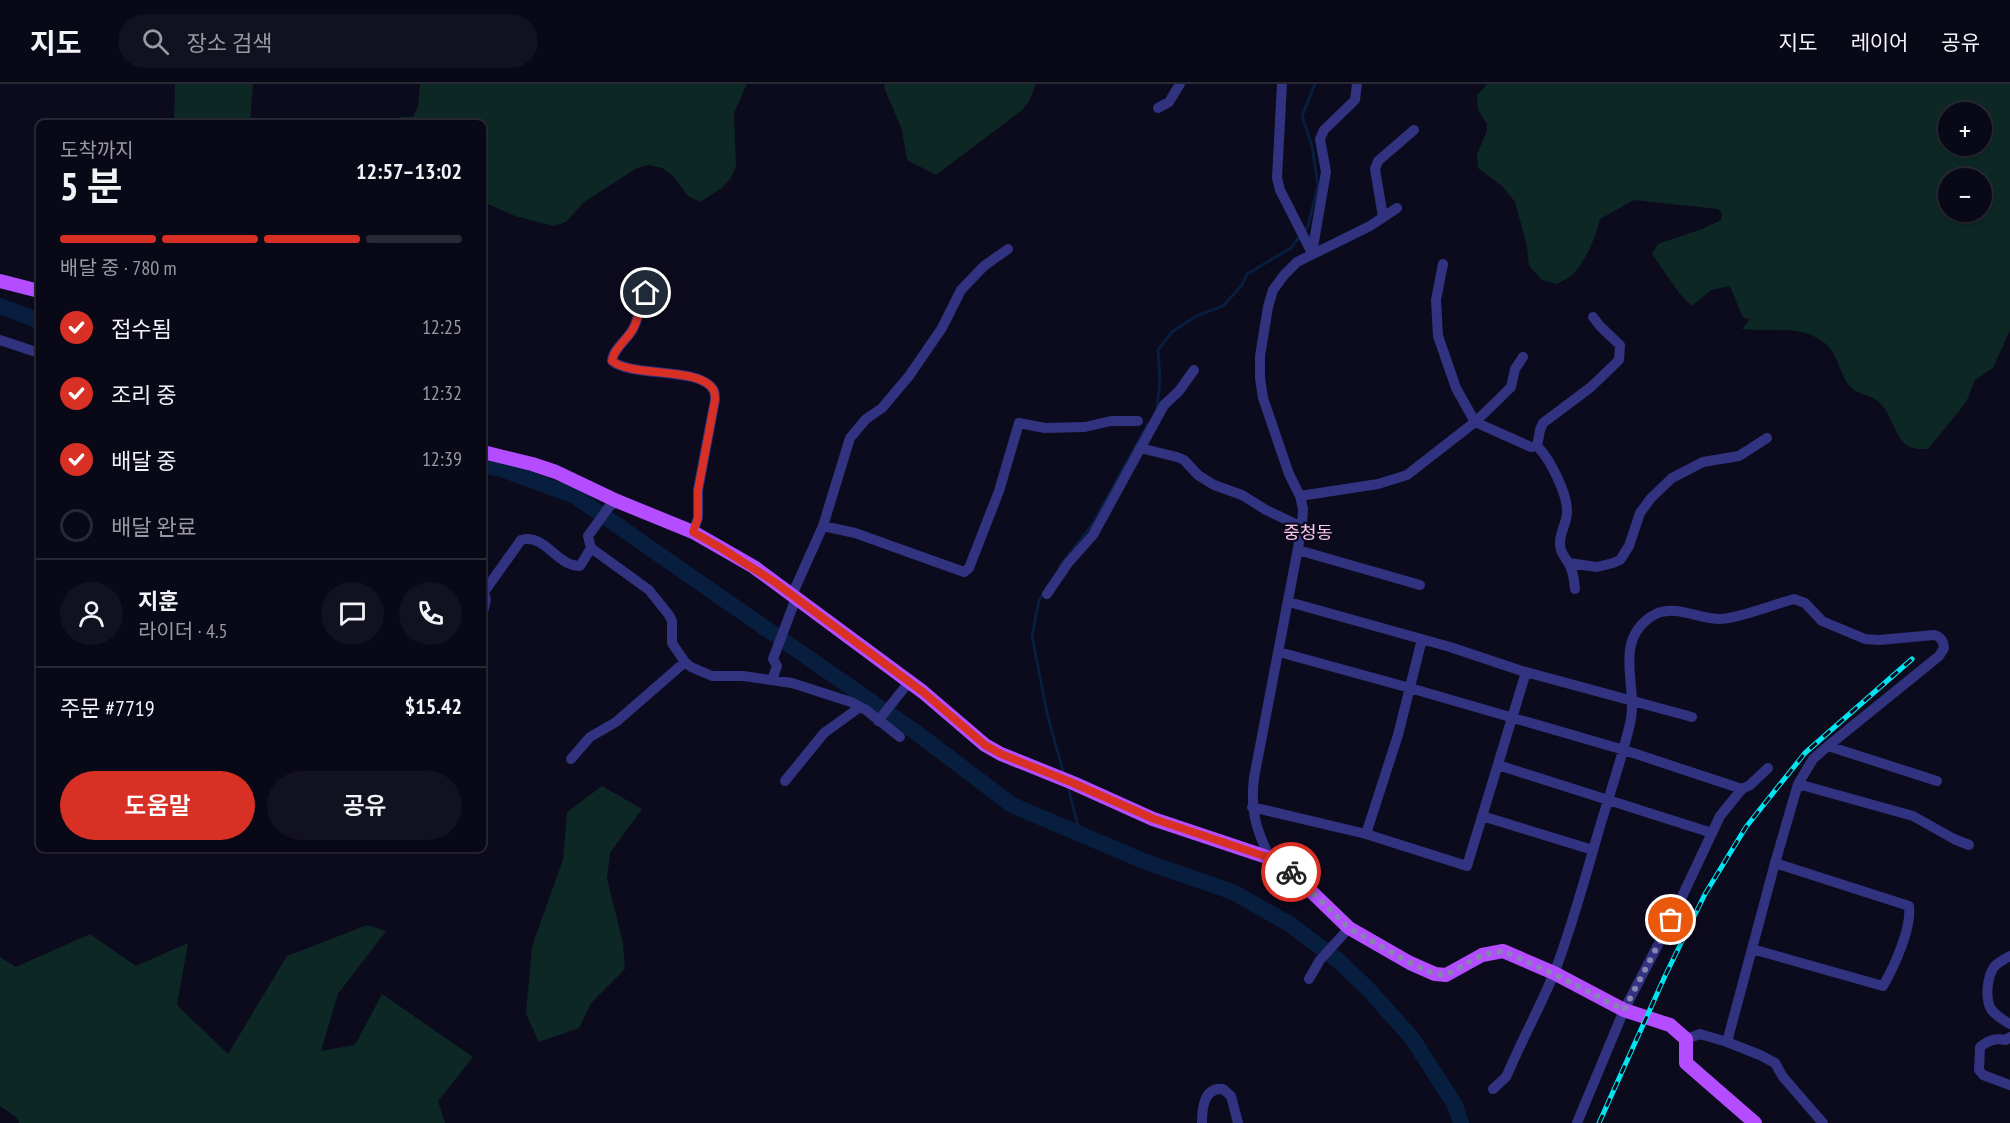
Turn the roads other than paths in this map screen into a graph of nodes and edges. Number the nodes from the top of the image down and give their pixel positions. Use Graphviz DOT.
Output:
graph roads {
  1 [pos="1180,84"];
  2 [pos="1282,84"];
  3 [pos="1357,84"];
  4 [pos="1158,108"];
  5 [pos="1414,130"];
  6 [pos="1397,208"];
  7 [pos="1383,217"];
  8 [pos="1008,249"];
  9 [pos="1312,253"];
  10 [pos="1443,264"];
  11 [pos="0,281"];
  12 [pos="36,290"];
  13 [pos="646,293"];
  14 [pos="1593,317"];
  15 [pos="0,340"];
  16 [pos="36,352"];
  17 [pos="1523,357"];
  18 [pos="1194,370"];
  19 [pos="1138,421"];
  20 [pos="1475,422"];
  21 [pos="1767,438"];
  22 [pos="1537,446"];
  23 [pos="1140,448"];
  24 [pos="486,453"];
  25 [pos="1300,496"];
  26 [pos="613,504"];
  27 [pos="823,526"];
  28 [pos="1302,526"];
  29 [pos="693,532"];
  30 [pos="591,548"];
  31 [pos="1298,550"];
  32 [pos="1569,563"];
  33 [pos="1420,585"];
  34 [pos="486,589"];
  35 [pos="1575,590"];
  36 [pos="1047,594"];
  37 [pos="794,597"];
  38 [pos="1288,602"];
  39 [pos="1422,639"];
  40 [pos="1279,652"];
  41 [pos="685,662"];
  42 [pos="1526,672"];
  43 [pos="772,680"];
  44 [pos="909,682"];
  45 [pos="1410,688"];
  46 [pos="1633,702"];
  47 [pos="860,707"];
  48 [pos="1692,717"];
  49 [pos="1512,718"];
  50 [pos="879,720"];
  51 [pos="900,737"];
  52 [pos="1828,746"];
  53 [pos="1624,750"];
  54 [pos="571,759"];
  55 [pos="1498,765"];
  56 [pos="1768,768"];
  57 [pos="785,782"];
  58 [pos="1937,782"];
  59 [pos="1798,784"];
  60 [pos="1742,789"];
  61 [pos="1608,800"];
  62 [pos="1252,807"];
  63 [pos="1482,816"];
  64 [pos="1712,833"];
  65 [pos="1366,834"];
  66 [pos="1969,845"];
  67 [pos="1593,850"];
  68 [pos="1270,858"];
  69 [pos="1775,863"];
  70 [pos="1349,928"];
  71 [pos="1752,949"];
  72 [pos="2010,956"];
  73 [pos="1554,974"];
  74 [pos="1309,979"];
  75 [pos="1624,1010"];
  76 [pos="2010,1024"];
  77 [pos="2010,1037"];
  78 [pos="1686,1039"];
  79 [pos="1727,1042"];
  80 [pos="2010,1085"];
  81 [pos="1493,1089"];
  82 [pos="1752,1122"];
  83 [pos="1202,1123"];
  84 [pos="1238,1123"];
  85 [pos="1577,1123"];
  86 [pos="1823,1123"];
  1 -- 4 [label="street"];
  2 -- 9 [label="street"];
  3 -- 9 [label="street"];
  5 -- 7 [label="street"];
  6 -- 7 [label="street"];
  7 -- 9 [label="street"];
  8 -- 27 [label="street"];
  9 -- 25 [label="street"];
  10 -- 20 [label="street"];
  11 -- 12 [label="main road"];
  13 -- 29 [label="street"];
  14 -- 22 [label="street"];
  15 -- 16 [label="street"];
  17 -- 20 [label="street"];
  18 -- 23 [label="street"];
  19 -- 27 [label="street"];
  20 -- 22 [label="street"];
  20 -- 25 [label="street"];
  21 -- 32 [label="street"];
  22 -- 32 [label="street"];
  23 -- 28 [label="street"];
  23 -- 36 [label="street"];
  24 -- 26 [label="main road"];
  25 -- 28 [label="street"];
  26 -- 29 [label="main road"];
  26 -- 30 [label="street"];
  27 -- 37 [label="street"];
  28 -- 31 [label="street"];
  29 -- 37 [label="main road"];
  30 -- 34 [label="street"];
  30 -- 41 [label="street"];
  31 -- 33 [label="street"];
  31 -- 38 [label="street"];
  32 -- 35 [label="street"];
  37 -- 43 [label="street"];
  37 -- 44 [label="main road"];
  38 -- 39 [label="street"];
  38 -- 40 [label="street"];
  39 -- 42 [label="street"];
  39 -- 45 [label="street"];
  40 -- 45 [label="street"];
  40 -- 62 [label="street"];
  41 -- 43 [label="street"];
  41 -- 54 [label="street"];
  42 -- 46 [label="street"];
  42 -- 49 [label="street"];
  43 -- 47 [label="street"];
  44 -- 50 [label="street"];
  44 -- 68 [label="main road"];
  45 -- 49 [label="street"];
  45 -- 65 [label="street"];
  46 -- 48 [label="street"];
  46 -- 52 [label="street"];
  46 -- 53 [label="street"];
  47 -- 50 [label="street"];
  47 -- 57 [label="street"];
  49 -- 53 [label="street"];
  49 -- 55 [label="street"];
  50 -- 51 [label="street"];
  52 -- 58 [label="street"];
  52 -- 59 [label="street"];
  53 -- 60 [label="street"];
  53 -- 61 [label="street"];
  55 -- 61 [label="street"];
  55 -- 63 [label="street"];
  56 -- 60 [label="street"];
  59 -- 66 [label="street"];
  59 -- 69 [label="street"];
  60 -- 64 [label="street"];
  61 -- 64 [label="street"];
  61 -- 67 [label="street"];
  62 -- 65 [label="street"];
  62 -- 68 [label="street"];
  63 -- 65 [label="street"];
  63 -- 67 [label="street"];
  64 -- 75 [label="street"];
  67 -- 73 [label="street"];
  68 -- 70 [label="main road"];
  69 -- 71 [label="street"];
  69 -- 71 [label="street"];
  70 -- 73 [label="main road"];
  70 -- 74 [label="street"];
  71 -- 79 [label="street"];
  72 -- 76 [label="street"];
  73 -- 75 [label="main road"];
  73 -- 81 [label="street"];
  75 -- 78 [label="main road"];
  75 -- 85 [label="street"];
  77 -- 80 [label="street"];
  78 -- 79 [label="street"];
  78 -- 82 [label="main road"];
  79 -- 86 [label="street"];
  83 -- 84 [label="street"];
}
